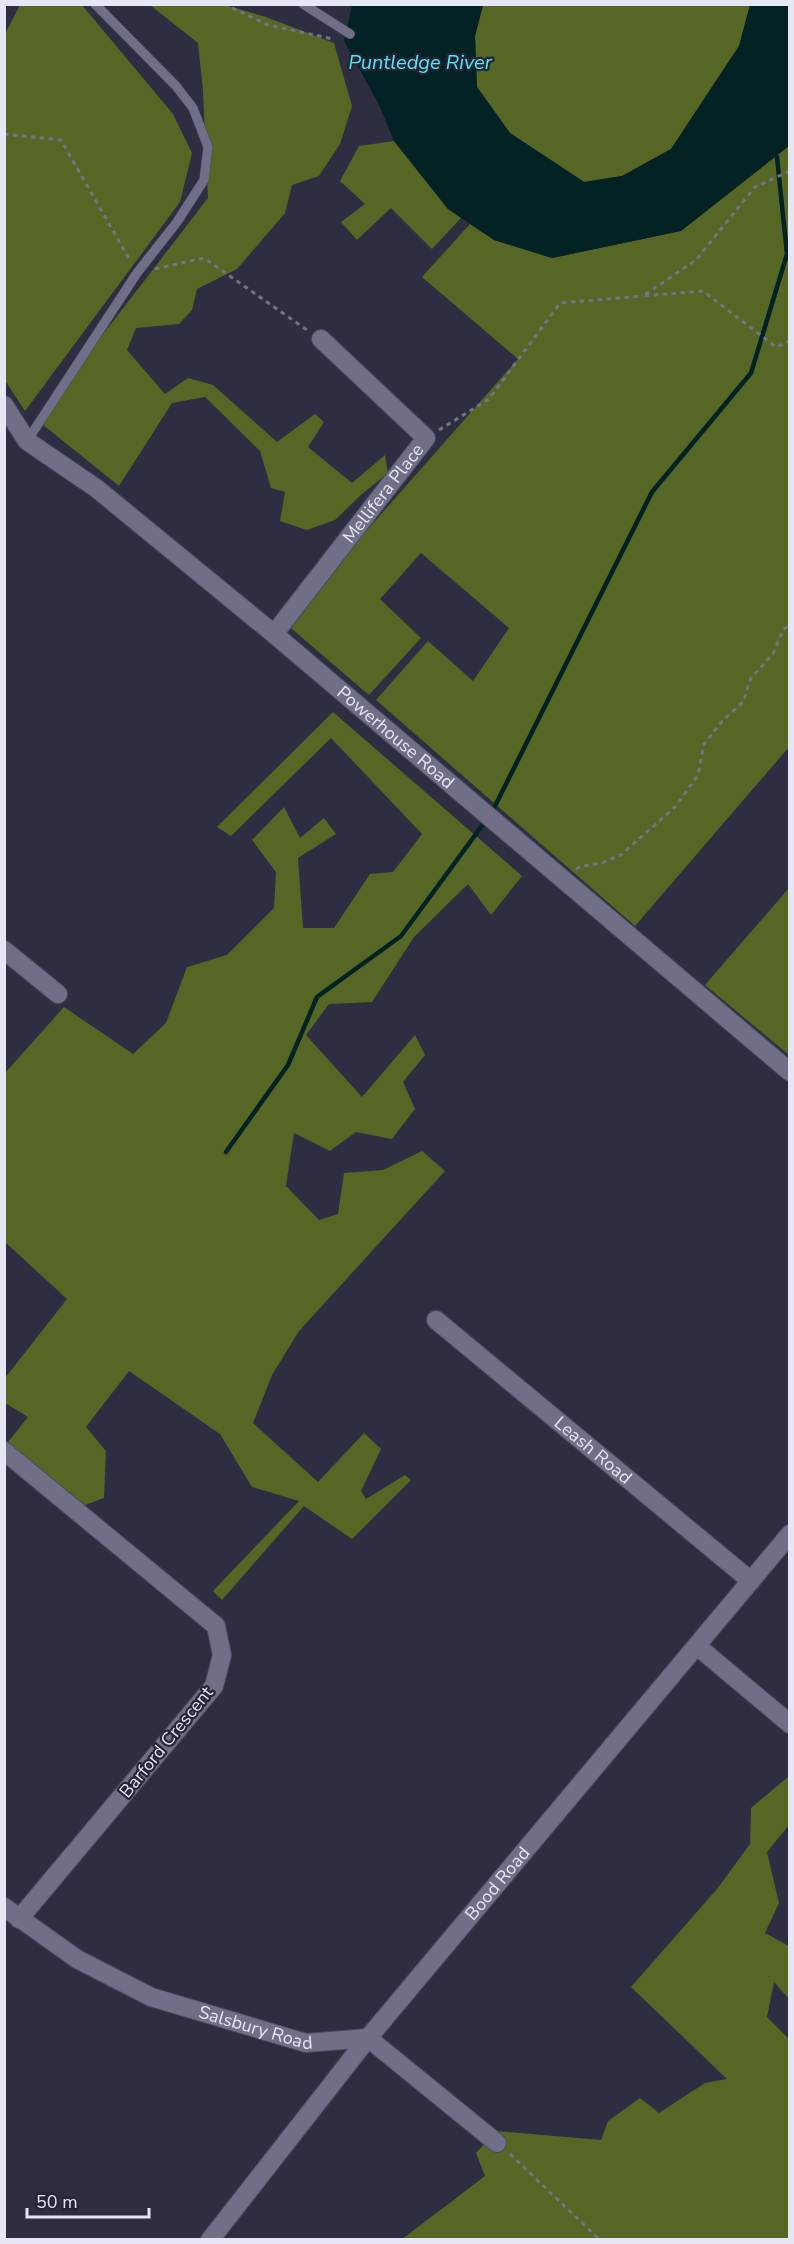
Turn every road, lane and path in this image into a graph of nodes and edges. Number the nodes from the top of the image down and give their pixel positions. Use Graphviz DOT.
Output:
graph roads {
  1 [pos="95,4"];
  2 [pos="224,4"];
  3 [pos="303,4"];
  4 [pos="350,34"];
  5 [pos="333,39"];
  6 [pos="789,171"];
  7 [pos="643,296"];
  8 [pos="321,339"];
  9 [pos="789,341"];
  10 [pos="4,405"];
  11 [pos="426,438"];
  12 [pos="27,441"];
  13 [pos="789,624"];
  14 [pos="274,634"];
  15 [pos="561,877"];
  16 [pos="4,950"];
  17 [pos="58,993"];
  18 [pos="789,1072"];
  19 [pos="436,1320"];
  20 [pos="4,1450"];
  21 [pos="789,1534"];
  22 [pos="751,1581"];
  23 [pos="698,1646"];
  24 [pos="789,1724"];
  25 [pos="4,1907"];
  26 [pos="19,1919"];
  27 [pos="368,2038"];
  28 [pos="498,2143"];
  29 [pos="210,2240"];
  30 [pos="600,2240"];
  1 -- 12 [label="lane"];
  2 -- 5 [label="path"];
  3 -- 4 [label="lane"];
  6 -- 7 [label="path"];
  7 -- 9 [label="path"];
  7 -- 11 [label="path"];
  8 -- 11 [label="street, Mellifera Place"];
  10 -- 12 [label="street, Powerhouse Road"];
  11 -- 14 [label="street, Mellifera Place"];
  12 -- 14 [label="street, Powerhouse Road"];
  13 -- 15 [label="path"];
  14 -- 15 [label="street, Powerhouse Road"];
  15 -- 18 [label="street, Powerhouse Road"];
  16 -- 17 [label="street"];
  19 -- 22 [label="street, Leash Road"];
  20 -- 26 [label="street, Barford Crescent"];
  21 -- 22 [label="street, Bood Road"];
  22 -- 23 [label="street, Bood Road"];
  23 -- 24 [label="street"];
  23 -- 27 [label="street, Bood Road"];
  25 -- 26 [label="street, Salsbury Road"];
  26 -- 27 [label="street, Salsbury Road"];
  27 -- 28 [label="street"];
  27 -- 29 [label="street, Bood Road"];
  28 -- 30 [label="path"];
}
